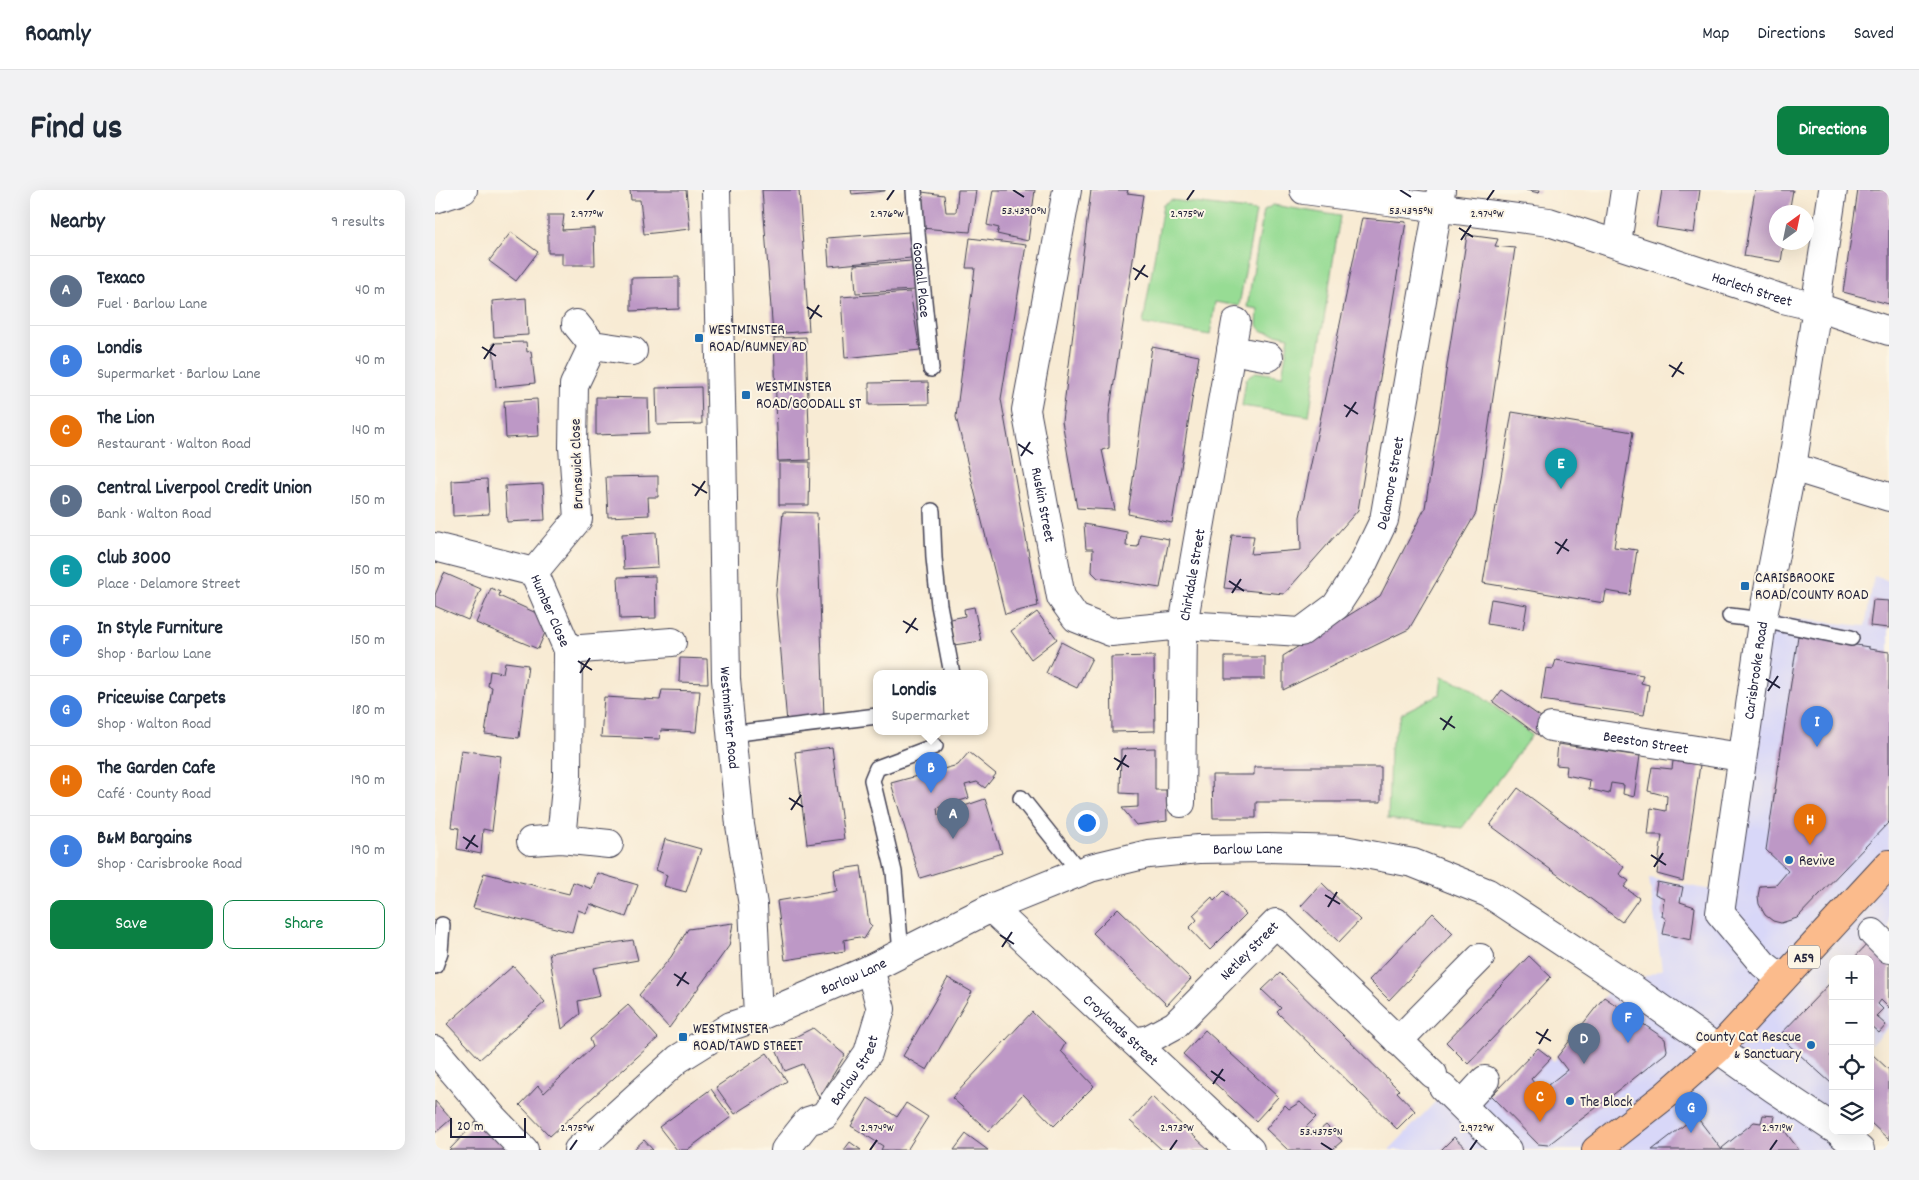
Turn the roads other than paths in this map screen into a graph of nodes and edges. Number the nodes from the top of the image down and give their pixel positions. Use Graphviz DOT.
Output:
graph roads {
  1 [pos="716,190"];
  2 [pos="914,190"];
  3 [pos="1067,190"];
  4 [pos="1304,190"];
  5 [pos="1625,190"];
  6 [pos="1833,190"];
  7 [pos="1440,198"];
  8 [pos="1617,243"];
  9 [pos="1817,307"];
  10 [pos="1235,322"];
  11 [pos="575,324"];
  12 [pos="1889,331"];
  13 [pos="593,345"];
  14 [pos="1231,350"];
  15 [pos="633,351"];
  16 [pos="1269,357"];
  17 [pos="931,369"];
  18 [pos="1791,467"];
  19 [pos="1889,497"];
  20 [pos="932,511"];
  21 [pos="435,547"];
  22 [pos="533,572"];
  23 [pos="1730,616"];
  24 [pos="1763,620"];
  25 [pos="1183,625"];
  26 [pos="1851,638"];
  27 [pos="672,642"];
  28 [pos="568,650"];
  29 [pos="952,670"];
  30 [pos="873,716"];
  31 [pos="1551,727"];
  32 [pos="730,734"];
  33 [pos="935,746"];
  34 [pos="1741,758"];
  35 [pos="1021,798"];
  36 [pos="1181,803"];
  37 [pos="561,839"];
  38 [pos="531,841"];
  39 [pos="609,844"];
  40 [pos="1889,864"];
  41 [pos="1080,872"];
  42 [pos="991,908"];
  43 [pos="442,925"];
  44 [pos="901,953"];
  45 [pos="1480,958"];
  46 [pos="435,966"];
  47 [pos="869,969"];
  48 [pos="1782,979"];
  49 [pos="758,1017"];
  50 [pos="1399,1041"];
  51 [pos="1135,1042"];
  52 [pos="1718,1049"];
  53 [pos="435,1050"];
  54 [pos="1485,1080"];
  55 [pos="1446,1089"];
  56 [pos="1829,1125"];
  57 [pos="1842,1135"];
  58 [pos="524,1150"];
  59 [pos="578,1150"];
  60 [pos="785,1150"];
  61 [pos="1250,1150"];
  62 [pos="1507,1150"];
  63 [pos="1596,1150"];
  64 [pos="1859,1150"];
  1 -- 32 [label="street, Westminster Road"];
  2 -- 17 [label="lane, Goodall Place"];
  3 -- 25 [label="street, Ruskin Street"];
  4 -- 7 [label="street, Harlech Street"];
  5 -- 8 [label="street"];
  6 -- 9 [label="street, Carisbrooke Road"];
  7 -- 8 [label="street, Harlech Street"];
  7 -- 25 [label="street, Delamore Street"];
  8 -- 9 [label="street, Harlech Street"];
  9 -- 12 [label="street, Harlech Street"];
  9 -- 18 [label="street, Carisbrooke Road"];
  10 -- 14 [label="street, Chirkdale Street"];
  11 -- 13 [label="street"];
  13 -- 15 [label="street"];
  13 -- 22 [label="street, Brunswick Close"];
  14 -- 16 [label="street"];
  14 -- 25 [label="street, Chirkdale Street"];
  18 -- 19 [label="street"];
  18 -- 24 [label="street, Carisbrooke Road"];
  20 -- 29 [label="lane"];
  21 -- 22 [label="street, Humber Close"];
  22 -- 28 [label="street, Humber Close"];
  23 -- 24 [label="lane"];
  24 -- 26 [label="lane"];
  24 -- 34 [label="street, Carisbrooke Road"];
  25 -- 36 [label="street, Chirkdale Street"];
  27 -- 28 [label="street"];
  28 -- 37 [label="street, Humber Close"];
  30 -- 32 [label="lane"];
  31 -- 34 [label="street, Beeston Street"];
  32 -- 49 [label="street, Westminster Road"];
  33 -- 44 [label="lane"];
  34 -- 48 [label="street, Carisbrooke Road"];
  35 -- 41 [label="lane"];
  37 -- 38 [label="street"];
  37 -- 39 [label="street"];
  40 -- 48 [label="highway, A59"];
  41 -- 42 [label="street, Barlow Lane"];
  41 -- 52 [label="street, Barlow Lane"];
  42 -- 44 [label="street, Barlow Lane"];
  42 -- 51 [label="street, Croylands Street"];
  43 -- 46 [label="lane"];
  44 -- 47 [label="street, Barlow Lane"];
  45 -- 50 [label="street"];
  47 -- 49 [label="street, Barlow Lane"];
  47 -- 60 [label="street, Barlow Street"];
  48 -- 52 [label="highway, A59"];
  49 -- 59 [label="street"];
  50 -- 51 [label="street, Netley Street"];
  50 -- 55 [label="street, Netley Street"];
  51 -- 61 [label="street, Croylands Street"];
  52 -- 56 [label="street, Barlow Lane"];
  52 -- 63 [label="highway, A59"];
  53 -- 58 [label="street"];
  54 -- 55 [label="street"];
  55 -- 62 [label="street, Netley Street"];
  57 -- 64 [label="street"];
}
